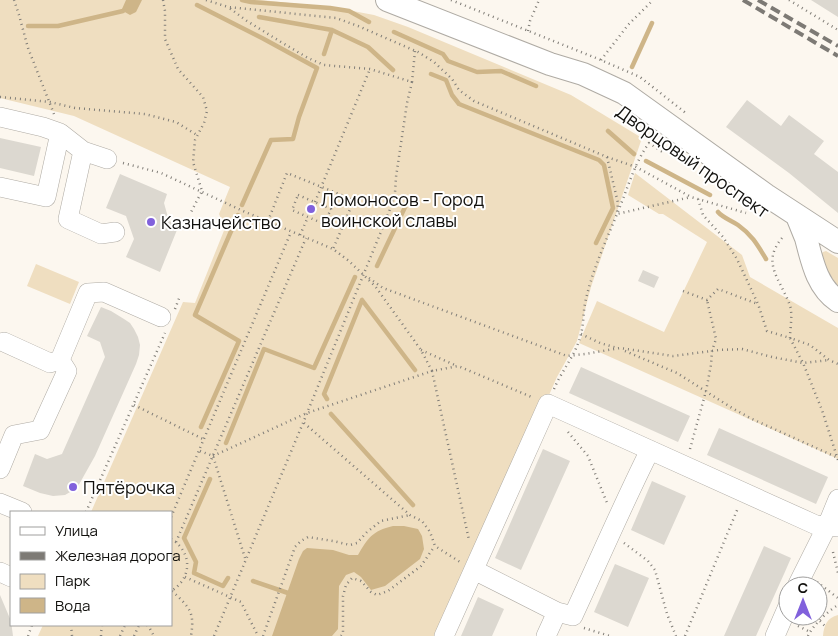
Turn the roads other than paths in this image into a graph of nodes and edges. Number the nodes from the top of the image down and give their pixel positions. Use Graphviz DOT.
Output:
graph roads {
  1 [pos="387,0"];
  2 [pos="0,117"];
  3 [pos="60,133"];
  4 [pos="83,152"];
  5 [pos="107,159"];
  6 [pos="0,187"];
  7 [pos="115,232"];
  8 [pos="812,239"];
  9 [pos="838,301"];
  10 [pos="164,323"];
  11 [pos="4,342"];
  12 [pos="60,360"];
  13 [pos="650,450"];
  14 [pos="0,469"];
  15 [pos="838,499"];
  16 [pos="0,503"];
  17 [pos="20,511"];
  18 [pos="833,527"];
  19 [pos="474,570"];
  20 [pos="802,576"];
  21 [pos="565,614"];
  22 [pos="444,636"];
  23 [pos="546,636"];
  1 -- 8 [label="main road, Дворцовый проспект"];
  2 -- 3 [label="street"];
  3 -- 4 [label="street"];
  3 -- 6 [label="street"];
  4 -- 5 [label="street"];
  4 -- 7 [label="street"];
  8 -- 9 [label="main road"];
  10 -- 12 [label="street"];
  11 -- 12 [label="street"];
  12 -- 14 [label="street"];
  13 -- 18 [label="street"];
  13 -- 19 [label="street"];
  13 -- 21 [label="street"];
  15 -- 18 [label="street"];
  16 -- 17 [label="street"];
  18 -- 20 [label="street"];
  19 -- 21 [label="street"];
  19 -- 22 [label="street"];
  21 -- 23 [label="street"];
}
